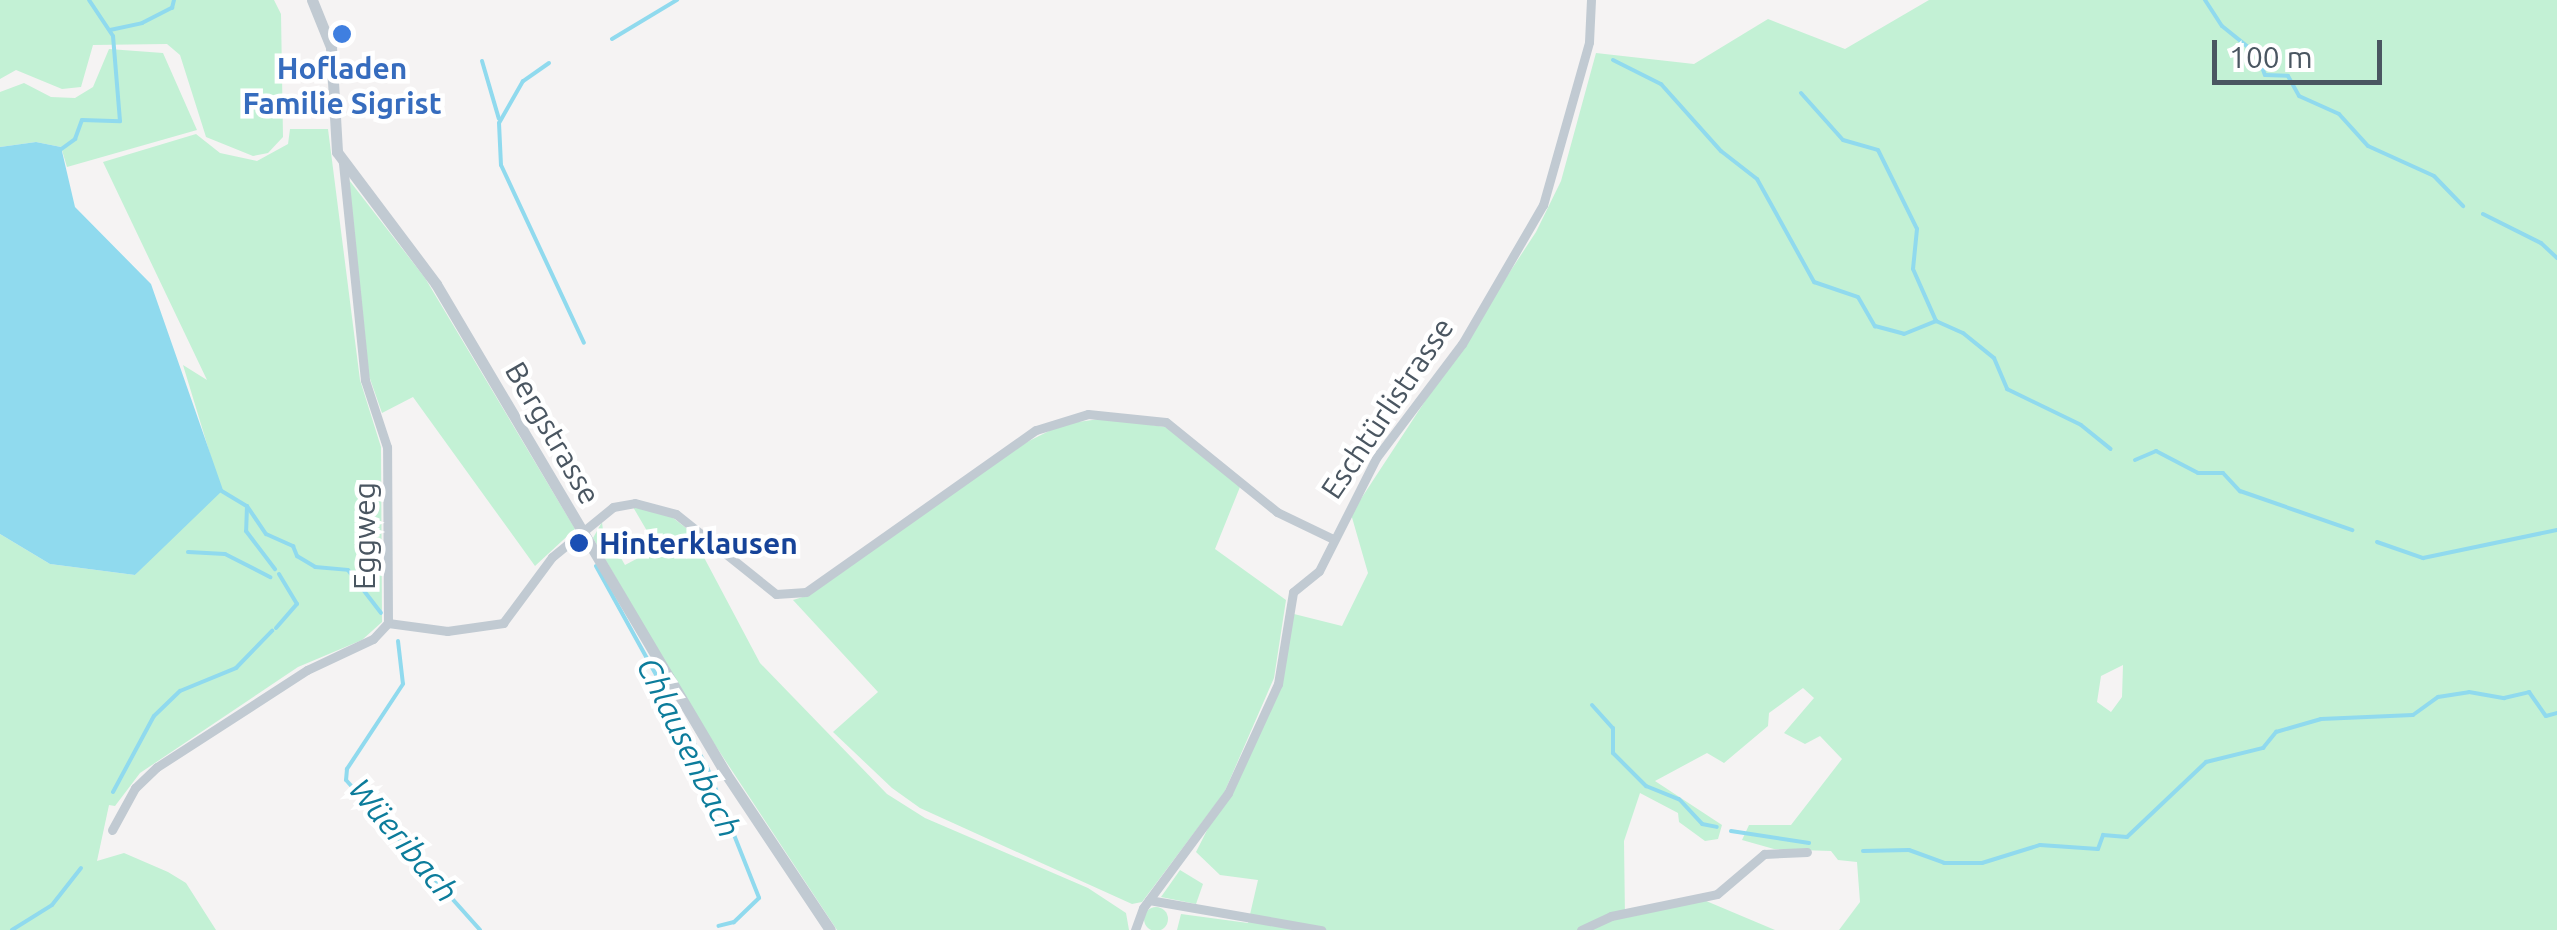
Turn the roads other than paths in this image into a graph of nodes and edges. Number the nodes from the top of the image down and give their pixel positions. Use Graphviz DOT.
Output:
graph roads {
  1 [pos="312,0"];
  2 [pos="1591,0"];
  3 [pos="343,162"];
  4 [pos="582,532"];
  5 [pos="1331,538"];
  6 [pos="388,623"];
  7 [pos="112,830"];
  8 [pos="1807,852"];
  9 [pos="1149,900"];
  10 [pos="830,930"];
  11 [pos="1136,930"];
  12 [pos="1321,930"];
  13 [pos="1581,930"];
  1 -- 3 [label="street, Bergstrasse"];
  2 -- 5 [label="street, Eschtürlistrasse"];
  3 -- 4 [label="street, Bergstrasse"];
  3 -- 6 [label="street, Eggweg"];
  4 -- 5 [label="street"];
  4 -- 6 [label="street"];
  4 -- 10 [label="street, Bergstrasse"];
  5 -- 9 [label="street, Eschtürlistrasse"];
  6 -- 7 [label="street, Eggweg"];
  8 -- 13 [label="street"];
  9 -- 11 [label="street, Eschtürlistrasse"];
  9 -- 12 [label="street"];
}
